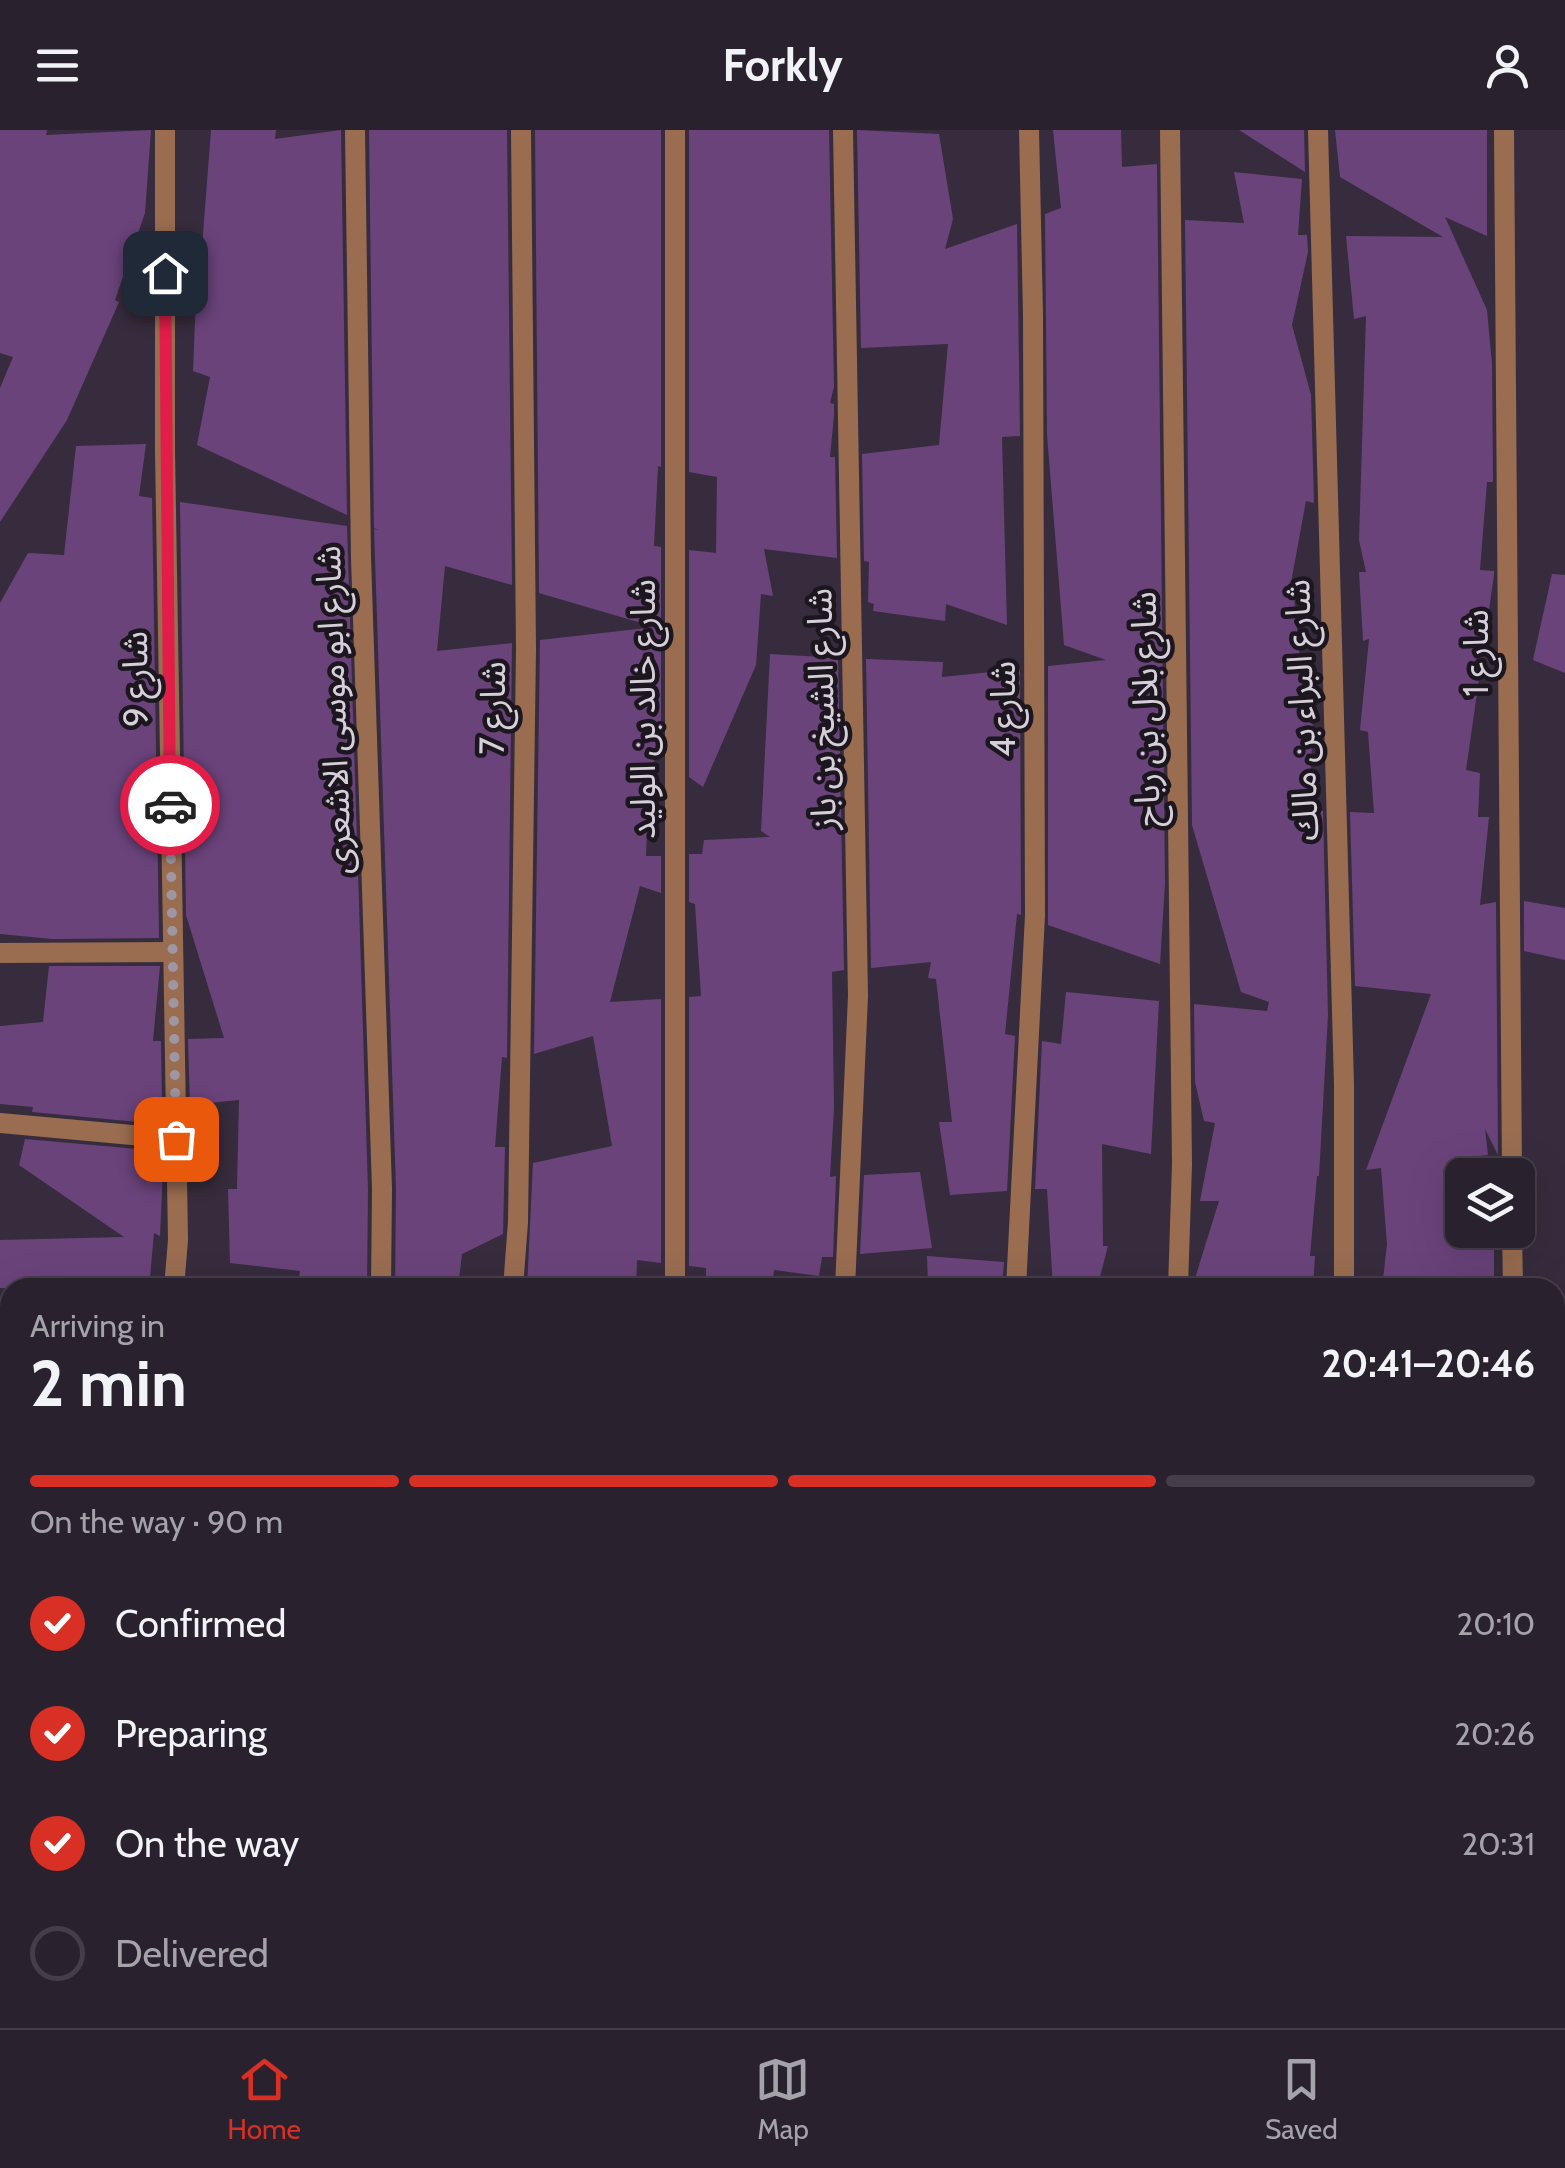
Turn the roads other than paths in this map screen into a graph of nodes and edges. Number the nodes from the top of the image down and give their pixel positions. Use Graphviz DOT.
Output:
graph roads {
  1 [pos="165,130"];
  2 [pos="356,130"];
  3 [pos="521,130"];
  4 [pos="675,130"];
  5 [pos="843,130"];
  6 [pos="1028,130"];
  7 [pos="1170,130"];
  8 [pos="1318,130"];
  9 [pos="1504,130"];
  10 [pos="172,952"];
  11 [pos="0,953"];
  12 [pos="0,1123"];
  13 [pos="176,1139"];
  14 [pos="1512,1158"];
  15 [pos="1512,1248"];
  16 [pos="175,1278"];
  17 [pos="381,1278"];
  18 [pos="514,1278"];
  19 [pos="675,1278"];
  20 [pos="844,1278"];
  21 [pos="1017,1278"];
  22 [pos="1178,1278"];
  23 [pos="1344,1278"];
  24 [pos="1513,1278"];
  1 -- 10 [label="street, شارع 9"];
  2 -- 17 [label="street, شارع ابو موسى الاشعرى"];
  3 -- 18 [label="street, شارع 7"];
  4 -- 19 [label="street, شارع خالد بن الوليد"];
  5 -- 20 [label="street, شارع الشيخ بن باز"];
  6 -- 21 [label="street, شارع 4"];
  7 -- 22 [label="street, شارع بلال بن رباح"];
  8 -- 23 [label="street, شارع البراء بن مالك"];
  9 -- 14 [label="street, شارع 1"];
  10 -- 11 [label="street"];
  10 -- 13 [label="street, شارع 9"];
  12 -- 13 [label="street"];
  13 -- 16 [label="street, شارع 9"];
  15 -- 24 [label="street"];
}
